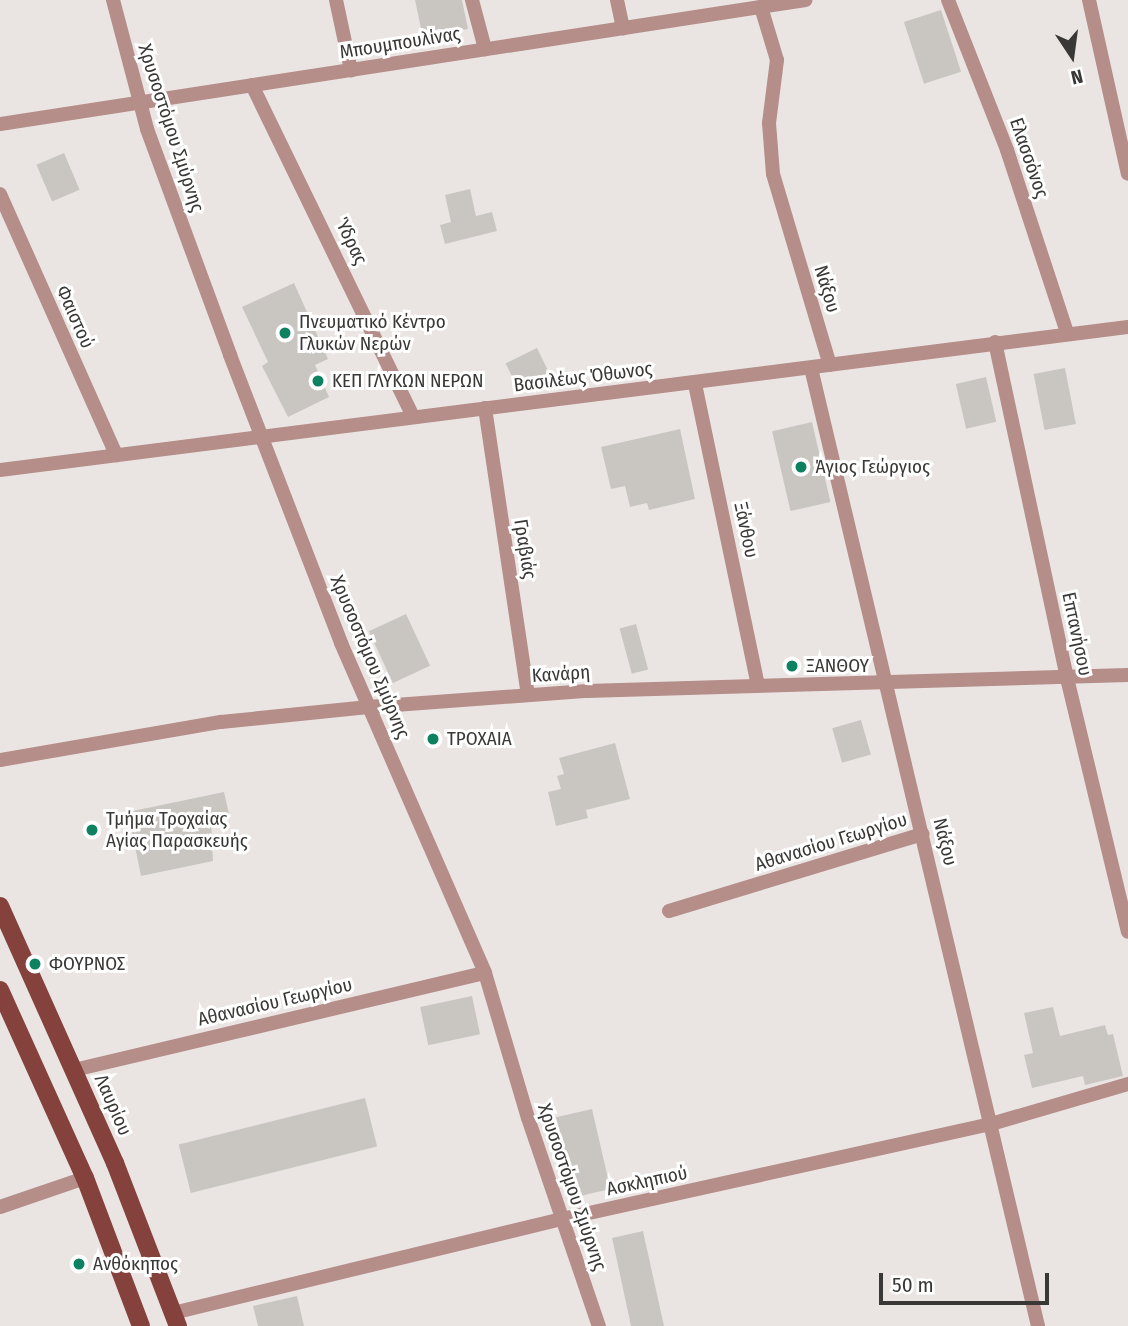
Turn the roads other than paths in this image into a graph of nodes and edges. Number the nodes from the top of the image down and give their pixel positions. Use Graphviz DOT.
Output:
graph roads {
  1 [pos="113,0"];
  2 [pos="336,0"];
  3 [pos="472,0"];
  4 [pos="617,0"];
  5 [pos="806,0"];
  6 [pos="948,0"];
  7 [pos="1090,0"];
  8 [pos="755,5"];
  9 [pos="623,28"];
  10 [pos="485,49"];
  11 [pos="351,70"];
  12 [pos="252,85"];
  13 [pos="140,103"];
  14 [pos="0,124"];
  15 [pos="1128,174"];
  16 [pos="0,194"];
  17 [pos="1128,327"];
  18 [pos="1068,332"];
  19 [pos="995,342"];
  20 [pos="830,365"];
  21 [pos="811,368"];
  22 [pos="695,384"];
  23 [pos="485,408"];
  24 [pos="413,416"];
  25 [pos="261,434"];
  26 [pos="116,455"];
  27 [pos="0,470"];
  28 [pos="1128,675"];
  29 [pos="1067,678"];
  30 [pos="882,682"];
  31 [pos="758,685"];
  32 [pos="528,695"];
  33 [pos="368,707"];
  34 [pos="0,760"];
  35 [pos="923,834"];
  36 [pos="0,905"];
  37 [pos="669,911"];
  38 [pos="1128,932"];
  39 [pos="485,973"];
  40 [pos="0,990"];
  41 [pos="74,1070"];
  42 [pos="1128,1084"];
  43 [pos="991,1124"];
  44 [pos="85,1178"];
  45 [pos="0,1207"];
  46 [pos="562,1219"];
  47 [pos="175,1320"];
  48 [pos="141,1326"];
  49 [pos="599,1326"];
  50 [pos="1038,1326"];
  1 -- 13 [label="street, Χρυσοστόμου Σμύρνης"];
  2 -- 11 [label="street"];
  3 -- 10 [label="street"];
  4 -- 9 [label="street"];
  5 -- 8 [label="street, Μπουμπουλίνας"];
  6 -- 18 [label="street, Ελασσόνος"];
  7 -- 15 [label="street"];
  8 -- 9 [label="street, Μπουμπουλίνας"];
  8 -- 20 [label="street, Νάξου"];
  9 -- 10 [label="street, Μπουμπουλίνας"];
  10 -- 11 [label="street, Μπουμπουλίνας"];
  11 -- 12 [label="street, Μπουμπουλίνας"];
  12 -- 13 [label="street, Μπουμπουλίνας"];
  12 -- 24 [label="street, Ύδρας"];
  13 -- 14 [label="street, Μπουμπουλίνας"];
  13 -- 25 [label="street, Χρυσοστόμου Σμύρνης"];
  16 -- 26 [label="street, Φαιστού"];
  17 -- 18 [label="street, Βασιλέως Όθωνος"];
  18 -- 19 [label="street, Βασιλέως Όθωνος"];
  19 -- 20 [label="street, Βασιλέως Όθωνος"];
  19 -- 29 [label="street, Επτανήσου"];
  20 -- 21 [label="street, Βασιλέως Όθωνος"];
  21 -- 22 [label="street, Βασιλέως Όθωνος"];
  21 -- 30 [label="street, Νάξου"];
  22 -- 23 [label="street, Βασιλέως Όθωνος"];
  22 -- 31 [label="street, Ξάνθου"];
  23 -- 24 [label="street, Βασιλέως Όθωνος"];
  23 -- 32 [label="street, Γραβιάς"];
  24 -- 25 [label="street, Βασιλέως Όθωνος"];
  25 -- 26 [label="street, Βασιλέως Όθωνος"];
  25 -- 33 [label="street, Χρυσοστόμου Σμύρνης"];
  26 -- 27 [label="street, Βασιλέως Όθωνος"];
  28 -- 29 [label="street, Κανάρη"];
  29 -- 30 [label="street, Κανάρη"];
  29 -- 38 [label="street, Επτανήσου"];
  30 -- 31 [label="street, Κανάρη"];
  30 -- 35 [label="street, Νάξου"];
  31 -- 32 [label="street, Κανάρη"];
  32 -- 33 [label="street, Κανάρη"];
  33 -- 34 [label="street, Κανάρη"];
  33 -- 39 [label="street, Χρυσοστόμου Σμύρνης"];
  35 -- 37 [label="street, Αθανασίου Γεωργίου"];
  35 -- 43 [label="street, Νάξου"];
  36 -- 41 [label="main road, Λαυρίου"];
  39 -- 41 [label="street, Αθανασίου Γεωργίου"];
  39 -- 46 [label="street, Χρυσοστόμου Σμύρνης"];
  40 -- 44 [label="main road"];
  41 -- 47 [label="main road, Λαυρίου"];
  42 -- 43 [label="street, Ασκληπιού"];
  43 -- 46 [label="street, Ασκληπιού"];
  43 -- 50 [label="street, Νάξου"];
  44 -- 45 [label="street"];
  44 -- 48 [label="main road"];
  46 -- 47 [label="street, Ασκληπιού"];
  46 -- 49 [label="street, Χρυσοστόμου Σμύρνης"];
}
